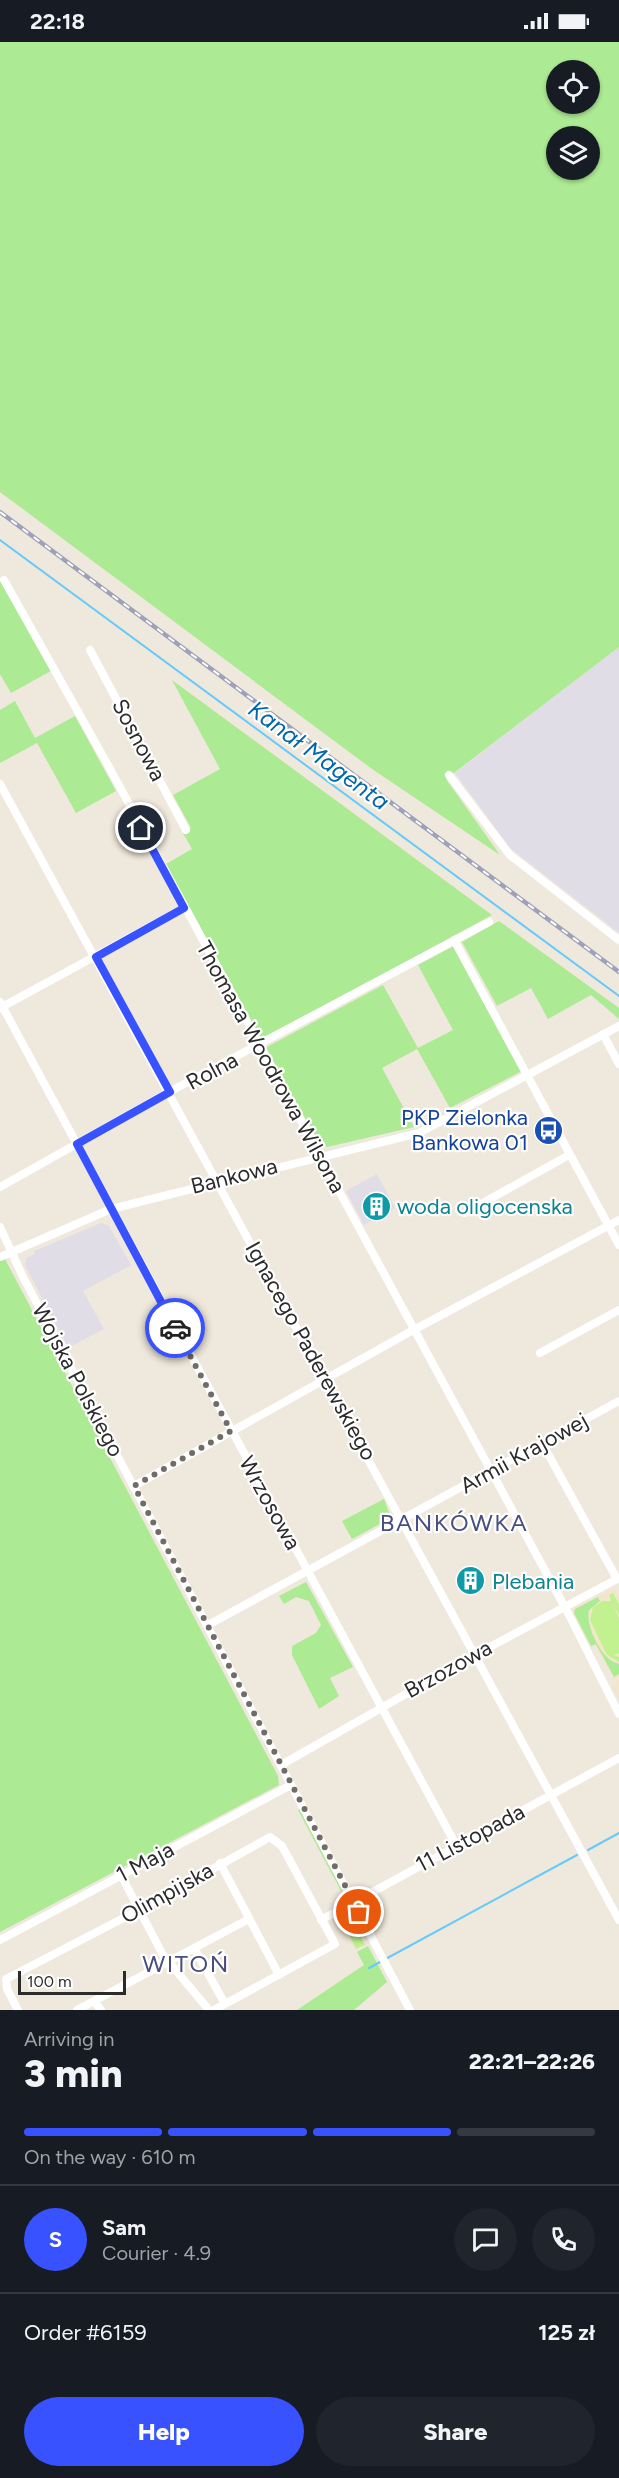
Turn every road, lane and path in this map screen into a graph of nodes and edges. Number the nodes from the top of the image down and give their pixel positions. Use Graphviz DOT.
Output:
graph roads {
  1 [pos="4,580"];
  2 [pos="90,651"];
  3 [pos="449,775"];
  4 [pos="0,784"];
  5 [pos="186,830"];
  6 [pos="184,908"];
  7 [pos="489,922"];
  8 [pos="454,940"];
  9 [pos="619,940"];
  10 [pos="96,957"];
  11 [pos="1,1006"];
  12 [pos="619,1026"];
  13 [pos="603,1034"];
  14 [pos="259,1047"];
  15 [pos="619,1064"];
  16 [pos="526,1076"];
  17 [pos="170,1092"];
  18 [pos="77,1144"];
  19 [pos="569,1155"];
  20 [pos="320,1156"];
  21 [pos="218,1180"];
  22 [pos="0,1187"];
  23 [pos="111,1209"];
  24 [pos="465,1213"];
  25 [pos="619,1220"];
  26 [pos="608,1226"];
  27 [pos="0,1227"];
  28 [pos="619,1245"];
  29 [pos="12,1252"];
  30 [pos="0,1257"];
  31 [pos="619,1310"];
  32 [pos="414,1330"];
  33 [pos="540,1353"];
  34 [pos="326,1378"];
  35 [pos="619,1401"];
  36 [pos="231,1431"];
  37 [pos="542,1443"];
  38 [pos="490,1472"];
  39 [pos="134,1486"];
  40 [pos="403,1519"];
  41 [pos="308,1570"];
  42 [pos="618,1579"];
  43 [pos="564,1607"];
  44 [pos="208,1625"];
  45 [pos="476,1654"];
  46 [pos="381,1707"];
  47 [pos="619,1714"];
  48 [pos="619,1758"];
  49 [pos="281,1765"];
  50 [pos="291,1785"];
  51 [pos="551,1794"];
  52 [pos="456,1845"];
  53 [pos="220,1863"];
  54 [pos="121,1875"];
  55 [pos="353,1902"];
  56 [pos="139,1910"];
  57 [pos="249,1919"];
  58 [pos="321,1920"];
  59 [pos="619,1920"];
  60 [pos="0,1940"];
  61 [pos="194,1948"];
  62 [pos="169,1961"];
  63 [pos="279,1975"];
  64 [pos="94,2001"];
  65 [pos="225,2004"];
  66 [pos="18,2010"];
  67 [pos="77,2010"];
  68 [pos="101,2010"];
  69 [pos="209,2010"];
  70 [pos="214,2010"];
  71 [pos="410,2010"];
  1 -- 6 [label="street, Thomasa Woodrowa Wilsona"];
  2 -- 5 [label="street, Sosnowa"];
  3 -- 9 [label="street"];
  4 -- 10 [label="street, Ignacego Paderewskiego"];
  6 -- 10 [label="street"];
  6 -- 14 [label="street, Thomasa Woodrowa Wilsona"];
  7 -- 8 [label="street, Rolna"];
  8 -- 14 [label="street, Rolna"];
  8 -- 16 [label="street"];
  10 -- 11 [label="street"];
  10 -- 17 [label="street, Ignacego Paderewskiego"];
  11 -- 18 [label="street, Wrzosowa"];
  12 -- 13 [label="street, Bankowa"];
  13 -- 15 [label="street"];
  13 -- 16 [label="street, Bankowa"];
  14 -- 17 [label="street, Rolna"];
  14 -- 20 [label="street, Thomasa Woodrowa Wilsona"];
  16 -- 19 [label="street"];
  16 -- 20 [label="street, Bankowa"];
  17 -- 18 [label="street, Rolna"];
  17 -- 21 [label="street, Ignacego Paderewskiego"];
  18 -- 22 [label="street, Rolna"];
  18 -- 23 [label="street, Wrzosowa"];
  19 -- 24 [label="street"];
  19 -- 26 [label="street"];
  20 -- 21 [label="street, Bankowa"];
  20 -- 32 [label="street, Thomasa Woodrowa Wilsona"];
  21 -- 23 [label="street, Bankowa"];
  21 -- 34 [label="street, Ignacego Paderewskiego"];
  23 -- 29 [label="street, Bankowa"];
  23 -- 36 [label="street, Wrzosowa"];
  25 -- 26 [label="street"];
  26 -- 28 [label="street"];
  26 -- 32 [label="street"];
  27 -- 29 [label="street, Wojska Polskiego"];
  29 -- 30 [label="street, Bankowa"];
  29 -- 39 [label="street, Wojska Polskiego"];
  31 -- 33 [label="street"];
  32 -- 34 [label="street"];
  32 -- 38 [label="street, Thomasa Woodrowa Wilsona"];
  34 -- 36 [label="street"];
  34 -- 40 [label="street, Ignacego Paderewskiego"];
  35 -- 37 [label="street, Armii Krajowej"];
  36 -- 39 [label="street"];
  36 -- 41 [label="street, Wrzosowa"];
  37 -- 38 [label="street, Armii Krajowej"];
  37 -- 42 [label="street"];
  38 -- 40 [label="street, Armii Krajowej"];
  38 -- 43 [label="street, Thomasa Woodrowa Wilsona"];
  39 -- 44 [label="street, Wojska Polskiego"];
  40 -- 41 [label="street, Armii Krajowej"];
  40 -- 45 [label="street, Ignacego Paderewskiego"];
  41 -- 44 [label="street, Armii Krajowej"];
  41 -- 46 [label="street, Wrzosowa"];
  42 -- 43 [label="street, Brzozowa"];
  43 -- 45 [label="street, Brzozowa"];
  43 -- 47 [label="street, Thomasa Woodrowa Wilsona"];
  44 -- 49 [label="street, Wojska Polskiego"];
  45 -- 46 [label="street, Brzozowa"];
  45 -- 51 [label="street, Ignacego Paderewskiego"];
  46 -- 49 [label="street, Brzozowa"];
  46 -- 52 [label="street, Wrzosowa"];
  48 -- 51 [label="street, 11 Listopada"];
  49 -- 50 [label="street, Wojska Polskiego"];
  50 -- 54 [label="street, 1 Maja"];
  50 -- 55 [label="street, Wojska Polskiego"];
  51 -- 52 [label="street, 11 Listopada"];
  51 -- 59 [label="street, Ignacego Paderewskiego"];
  52 -- 55 [label="street, 11 Listopada"];
  53 -- 56 [label="street, Olimpijska"];
  53 -- 57 [label="street"];
  53 -- 58 [label="street, Olimpijska"];
  54 -- 56 [label="street"];
  54 -- 60 [label="street, 1 Maja"];
  55 -- 58 [label="street, 11 Listopada"];
  55 -- 71 [label="street, Wojska Polskiego"];
  56 -- 62 [label="street"];
  56 -- 66 [label="street, Olimpijska"];
  57 -- 61 [label="street"];
  57 -- 63 [label="street"];
  58 -- 63 [label="street, Olimpijska"];
  61 -- 62 [label="street"];
  61 -- 65 [label="street"];
  62 -- 64 [label="street"];
  62 -- 69 [label="street"];
  63 -- 65 [label="street"];
  64 -- 67 [label="street"];
  64 -- 68 [label="street"];
  65 -- 70 [label="street"];
}
